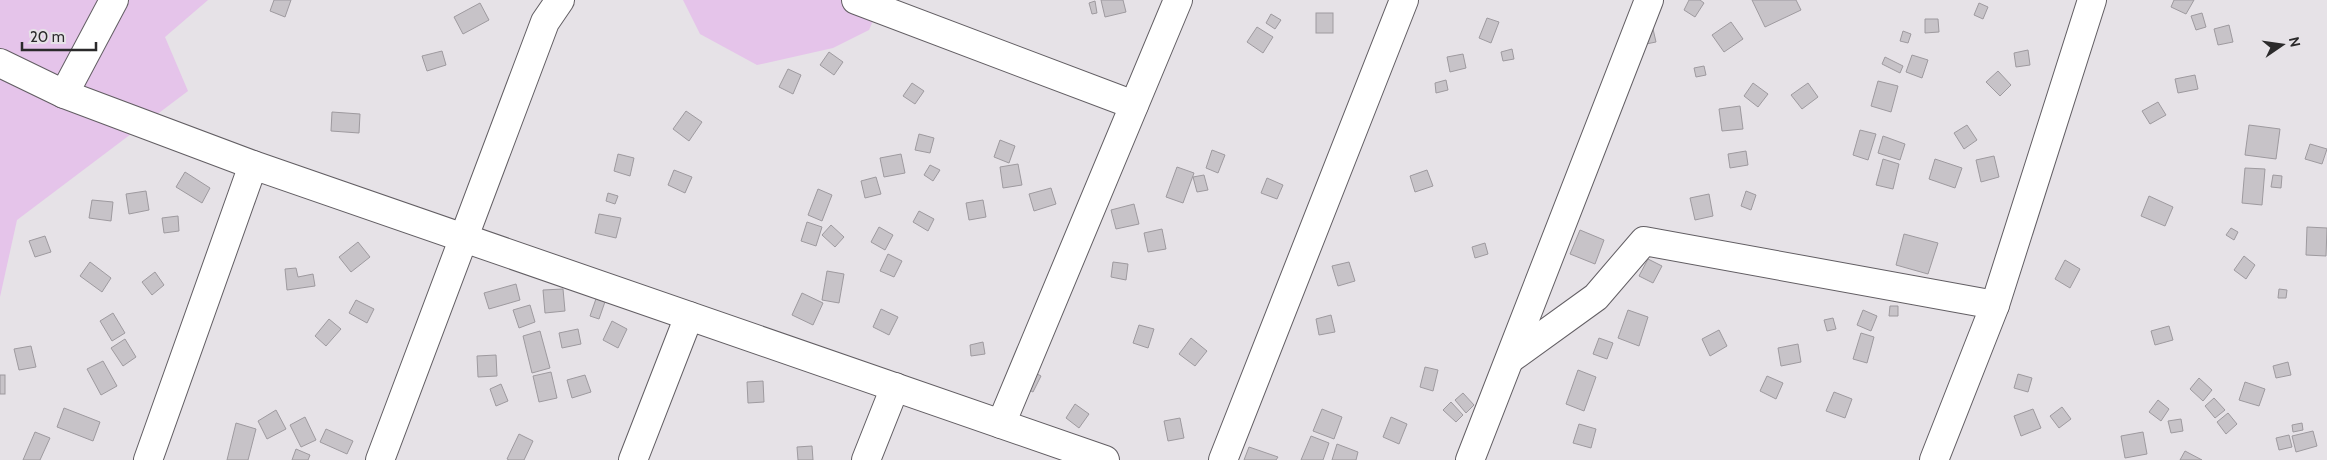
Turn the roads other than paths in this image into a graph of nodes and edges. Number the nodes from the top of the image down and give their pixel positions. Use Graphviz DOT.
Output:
graph roads {
  1 [pos="114,0"];
  2 [pos="560,0"];
  3 [pos="856,0"];
  4 [pos="1178,0"];
  5 [pos="1404,0"];
  6 [pos="1649,0"];
  7 [pos="2092,0"];
  8 [pos="0,64"];
  9 [pos="64,94"];
  10 [pos="1134,105"];
  11 [pos="253,165"];
  12 [pos="462,237"];
  13 [pos="1996,305"];
  14 [pos="689,316"];
  15 [pos="1510,359"];
  16 [pos="895,387"];
  17 [pos="1001,424"];
  18 [pos="148,460"];
  19 [pos="380,460"];
  20 [pos="633,460"];
  21 [pos="866,460"];
  22 [pos="1105,460"];
  23 [pos="1223,460"];
  24 [pos="1470,460"];
  25 [pos="1934,460"];
  1 -- 9 [label="street"];
  2 -- 12 [label="street"];
  3 -- 10 [label="street"];
  4 -- 10 [label="street"];
  5 -- 23 [label="street"];
  6 -- 15 [label="street"];
  7 -- 13 [label="street"];
  8 -- 9 [label="street"];
  9 -- 11 [label="street"];
  10 -- 17 [label="street"];
  11 -- 12 [label="street"];
  11 -- 18 [label="street"];
  12 -- 14 [label="street"];
  12 -- 19 [label="street"];
  13 -- 15 [label="street"];
  13 -- 25 [label="street"];
  14 -- 16 [label="street"];
  14 -- 20 [label="street"];
  15 -- 24 [label="street"];
  16 -- 17 [label="street"];
  16 -- 21 [label="street"];
  17 -- 22 [label="street"];
}
